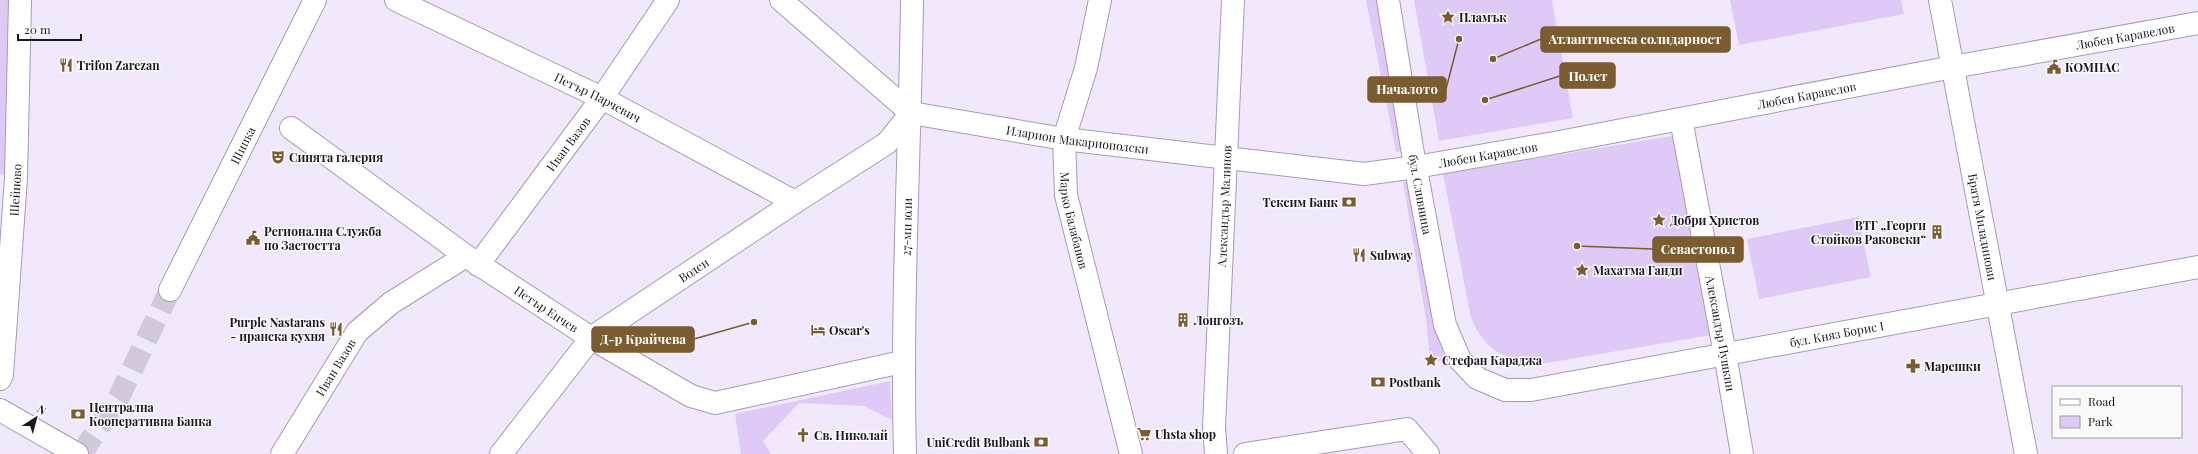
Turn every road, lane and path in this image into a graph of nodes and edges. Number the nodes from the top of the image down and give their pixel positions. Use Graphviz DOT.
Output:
graph roads {
  1 [pos="20,0"];
  2 [pos="315,0"];
  3 [pos="396,0"];
  4 [pos="668,0"];
  5 [pos="781,0"];
  6 [pos="912,0"];
  7 [pos="1100,0"];
  8 [pos="1233,0"];
  9 [pos="1388,0"];
  10 [pos="1940,0"];
  11 [pos="2198,23"];
  12 [pos="1953,67"];
  13 [pos="602,98"];
  14 [pos="911,113"];
  15 [pos="1681,119"];
  16 [pos="291,128"];
  17 [pos="1064,139"];
  18 [pos="1225,159"];
  19 [pos="1416,167"];
  20 [pos="795,202"];
  21 [pos="472,260"];
  22 [pos="2198,267"];
  23 [pos="170,290"];
  24 [pos="1999,303"];
  25 [pos="591,338"];
  26 [pos="1725,354"];
  27 [pos="902,362"];
  28 [pos="0,378"];
  29 [pos="1477,378"];
  30 [pos="0,410"];
  31 [pos="1129,447"];
  32 [pos="73,453"];
  33 [pos="282,454"];
  34 [pos="501,454"];
  35 [pos="905,454"];
  36 [pos="1216,454"];
  37 [pos="1245,454"];
  38 [pos="1428,454"];
  39 [pos="1742,454"];
  40 [pos="2026,454"];
  1 -- 28 [label="street, Шейново"];
  2 -- 23 [label="street, Шипка"];
  3 -- 13 [label="street, Петър Парчевич"];
  4 -- 13 [label="street, Иван Вазов"];
  5 -- 14 [label="street"];
  6 -- 14 [label="street, 27-ми юли"];
  7 -- 17 [label="street, Марко Балабанов"];
  8 -- 18 [label="street, Александър Малинов"];
  9 -- 19 [label="street, бул. Сливница"];
  10 -- 12 [label="street, Братя Миладинови"];
  11 -- 12 [label="street, Любен Каравелов"];
  12 -- 15 [label="street, Любен Каравелов"];
  12 -- 24 [label="street, Братя Миладинови"];
  13 -- 20 [label="street, Петър Парчевич"];
  13 -- 21 [label="street, Иван Вазов"];
  14 -- 17 [label="street, Иларион Макариополски"];
  14 -- 20 [label="street, Воден"];
  14 -- 27 [label="street, 27-ми юли"];
  15 -- 19 [label="street, Любен Каравелов"];
  15 -- 26 [label="street, Александър Пушкин"];
  16 -- 21 [label="street, Петър Енчев"];
  17 -- 18 [label="street, Иларион Макариополски"];
  17 -- 31 [label="street, Марко Балабанов"];
  18 -- 19 [label="street, Иларион Макариополски"];
  18 -- 36 [label="street, Александър Малинов"];
  19 -- 29 [label="street, бул. Сливница"];
  20 -- 25 [label="street, Воден"];
  21 -- 25 [label="street, Петър Енчев"];
  21 -- 33 [label="street, Иван Вазов"];
  22 -- 24 [label="street, бул. Княз Борис I"];
  24 -- 26 [label="street, бул. Княз Борис I"];
  24 -- 40 [label="street, Братя Миладинови"];
  25 -- 27 [label="street, Петър Енчев"];
  25 -- 34 [label="street, Воден"];
  26 -- 29 [label="street, бул. Княз Борис I"];
  26 -- 39 [label="street, Александър Пушкин"];
  27 -- 35 [label="street, 27-ми юли"];
  30 -- 32 [label="street"];
  37 -- 38 [label="street"];
}
